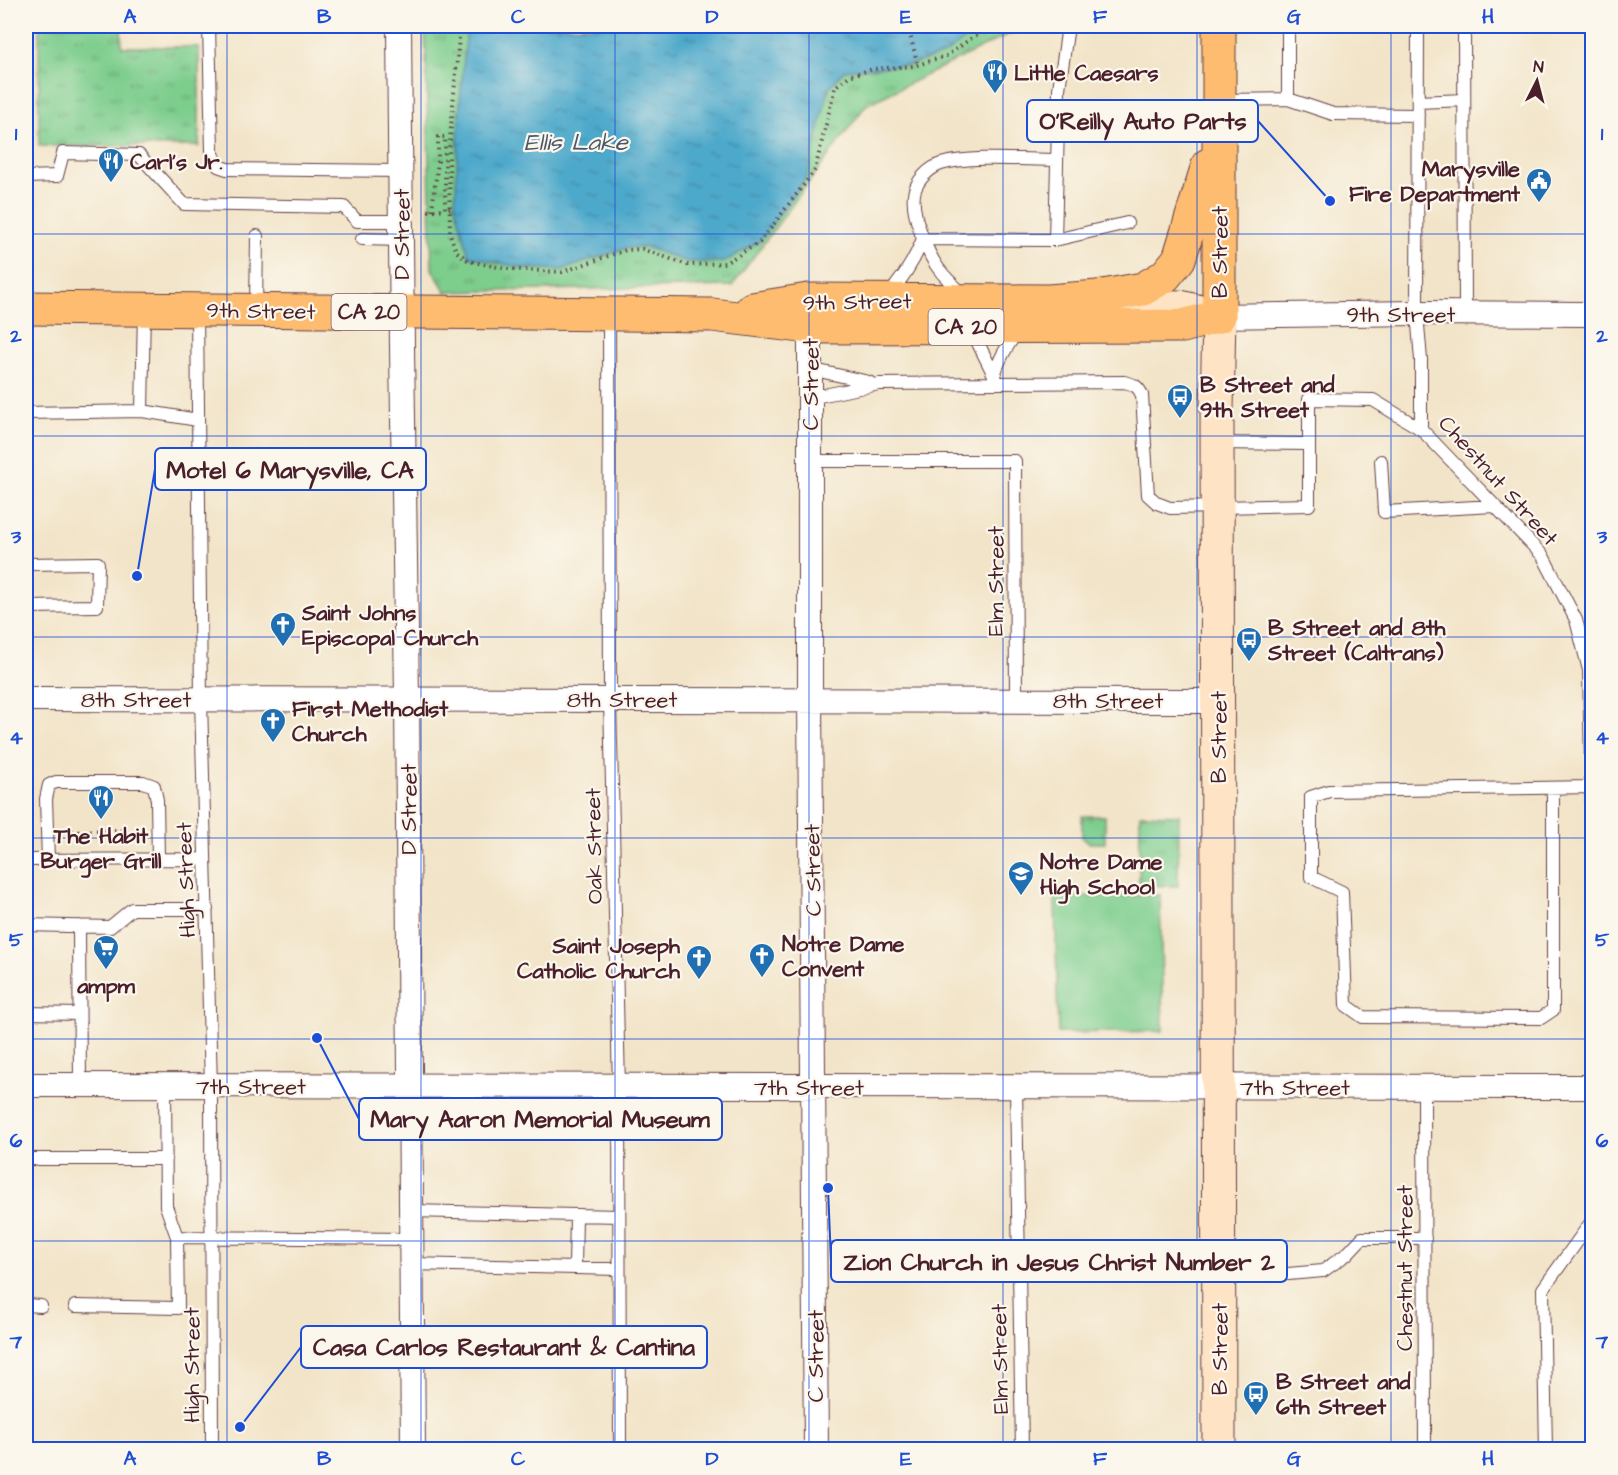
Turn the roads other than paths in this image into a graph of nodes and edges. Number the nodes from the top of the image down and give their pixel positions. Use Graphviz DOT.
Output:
graph roads {
  1 [pos="209,26"];
  2 [pos="399,26"];
  3 [pos="1068,26"];
  4 [pos="1219,26"];
  5 [pos="1288,26"];
  6 [pos="1418,26"];
  7 [pos="1464,26"];
  8 [pos="1288,99"];
  9 [pos="1464,100"];
  10 [pos="1418,102"];
  11 [pos="1219,113"];
  12 [pos="1418,115"];
  13 [pos="1057,160"];
  14 [pos="400,171"];
  15 [pos="26,177"];
  16 [pos="1127,223"];
  17 [pos="401,230"];
  18 [pos="257,236"];
  19 [pos="362,239"];
  20 [pos="923,239"];
  21 [pos="1055,240"];
  22 [pos="883,300"];
  23 [pos="1049,300"];
  24 [pos="26,308"];
  25 [pos="144,309"];
  26 [pos="197,309"];
  27 [pos="256,310"];
  28 [pos="401,313"];
  29 [pos="1417,313"];
  30 [pos="1465,313"];
  31 [pos="609,314"];
  32 [pos="970,314"];
  33 [pos="1582,314"];
  34 [pos="712,315"];
  35 [pos="1219,316"];
  36 [pos="810,327"];
  37 [pos="1021,327"];
  38 [pos="810,369"];
  39 [pos="994,379"];
  40 [pos="879,384"];
  41 [pos="809,398"];
  42 [pos="142,411"];
  43 [pos="26,413"];
  44 [pos="198,420"];
  45 [pos="1421,429"];
  46 [pos="1217,443"];
  47 [pos="1309,444"];
  48 [pos="811,461"];
  49 [pos="1381,461"];
  50 [pos="1494,506"];
  51 [pos="1217,508"];
  52 [pos="26,564"];
  53 [pos="26,607"];
  54 [pos="407,698"];
  55 [pos="26,699"];
  56 [pos="201,699"];
  57 [pos="610,699"];
  58 [pos="810,700"];
  59 [pos="1016,700"];
  60 [pos="1218,701"];
  61 [pos="1553,788"];
  62 [pos="1592,788"];
  63 [pos="1593,811"];
  64 [pos="205,859"];
  65 [pos="26,860"];
  66 [pos="48,860"];
  67 [pos="158,860"];
  68 [pos="207,909"];
  69 [pos="26,925"];
  70 [pos="79,926"];
  71 [pos="26,1013"];
  72 [pos="79,1014"];
  73 [pos="26,1085"];
  74 [pos="80,1085"];
  75 [pos="165,1086"];
  76 [pos="211,1087"];
  77 [pos="410,1087"];
  78 [pos="620,1087"];
  79 [pos="814,1087"];
  80 [pos="1016,1087"];
  81 [pos="1218,1087"];
  82 [pos="1424,1087"];
  83 [pos="1593,1087"];
  84 [pos="26,1159"];
  85 [pos="166,1159"];
  86 [pos="410,1211"];
  87 [pos="576,1215"];
  88 [pos="619,1216"];
  89 [pos="1593,1221"];
  90 [pos="177,1237"];
  91 [pos="212,1237"];
  92 [pos="1425,1238"];
  93 [pos="410,1239"];
  94 [pos="410,1264"];
  95 [pos="576,1268"];
  96 [pos="620,1269"];
  97 [pos="1219,1272"];
  98 [pos="26,1305"];
  99 [pos="41,1306"];
  100 [pos="75,1306"];
  101 [pos="212,1449"];
  102 [pos="413,1449"];
  103 [pos="620,1449"];
  104 [pos="816,1449"];
  105 [pos="1022,1449"];
  106 [pos="1219,1449"];
  107 [pos="1425,1449"];
  108 [pos="1546,1449"];
  1 -- 14 [label="lane"];
  2 -- 14 [label="street, D Street"];
  3 -- 13 [label="lane"];
  4 -- 11 [label="highway, B Street / CA 20"];
  5 -- 8 [label="lane"];
  6 -- 10 [label="lane, Chestnut Street"];
  7 -- 9 [label="lane"];
  8 -- 11 [label="lane"];
  8 -- 12 [label="lane"];
  9 -- 10 [label="lane"];
  9 -- 30 [label="lane"];
  10 -- 12 [label="lane, Chestnut Street"];
  11 -- 23 [label="highway, CA 20"];
  11 -- 35 [label="highway, B Street / CA 20"];
  12 -- 29 [label="lane, Chestnut Street"];
  13 -- 20 [label="lane"];
  13 -- 21 [label="lane"];
  14 -- 17 [label="street, D Street"];
  15 -- 17 [label="lane"];
  16 -- 21 [label="lane"];
  17 -- 19 [label="lane"];
  17 -- 28 [label="street, D Street"];
  18 -- 27 [label="lane"];
  20 -- 21 [label="lane"];
  20 -- 22 [label="lane"];
  20 -- 32 [label="lane"];
  22 -- 32 [label="highway, 9th Street / CA 20"];
  22 -- 34 [label="highway, 9th Street / CA 20"];
  23 -- 32 [label="highway, 9th Street / CA 20"];
  23 -- 35 [label="main road, 9th Street"];
  24 -- 25 [label="highway, 9th Street / CA 20"];
  25 -- 26 [label="highway, 9th Street / CA 20"];
  25 -- 42 [label="lane"];
  26 -- 27 [label="highway, 9th Street / CA 20"];
  26 -- 44 [label="lane, High Street"];
  27 -- 28 [label="highway, 9th Street / CA 20"];
  28 -- 31 [label="highway, 9th Street / CA 20"];
  28 -- 54 [label="street, D Street"];
  29 -- 30 [label="street, 9th Street"];
  29 -- 35 [label="street, 9th Street"];
  29 -- 45 [label="lane, Chestnut Street"];
  30 -- 33 [label="street, 9th Street"];
  31 -- 34 [label="highway, 9th Street / CA 20"];
  31 -- 57 [label="lane, Oak Street"];
  32 -- 36 [label="highway, 9th Street / CA 20"];
  32 -- 37 [label="highway, 9th Street / CA 20"];
  32 -- 39 [label="lane"];
  34 -- 36 [label="highway, 9th Street / CA 20"];
  35 -- 37 [label="highway, 9th Street / CA 20"];
  35 -- 46 [label="main road, B Street"];
  36 -- 38 [label="street, C Street"];
  37 -- 39 [label="lane"];
  38 -- 40 [label="lane"];
  38 -- 41 [label="street, C Street"];
  39 -- 40 [label="lane"];
  39 -- 51 [label="lane"];
  40 -- 41 [label="lane"];
  41 -- 48 [label="street, C Street"];
  42 -- 43 [label="lane"];
  42 -- 44 [label="lane"];
  44 -- 56 [label="lane, High Street"];
  45 -- 47 [label="lane"];
  45 -- 50 [label="lane, Chestnut Street"];
  46 -- 47 [label="lane"];
  46 -- 51 [label="main road, B Street"];
  47 -- 51 [label="lane"];
  48 -- 58 [label="street, C Street"];
  48 -- 59 [label="lane, Elm Street"];
  49 -- 50 [label="lane"];
  50 -- 62 [label="lane, Chestnut Street"];
  51 -- 60 [label="main road, B Street"];
  52 -- 53 [label="lane"];
  54 -- 56 [label="street, 8th Street"];
  54 -- 57 [label="street, 8th Street"];
  54 -- 77 [label="street, D Street"];
  55 -- 56 [label="street, 8th Street"];
  56 -- 64 [label="lane, High Street"];
  57 -- 58 [label="street, 8th Street"];
  57 -- 78 [label="lane, Oak Street"];
  58 -- 59 [label="street, 8th Street"];
  58 -- 79 [label="street, C Street"];
  59 -- 60 [label="street, 8th Street"];
  60 -- 81 [label="main road, B Street"];
  61 -- 61 [label="lane"];
  61 -- 62 [label="lane"];
  62 -- 63 [label="lane, Chestnut Street"];
  64 -- 67 [label="lane"];
  64 -- 68 [label="lane, High Street"];
  65 -- 66 [label="lane"];
  66 -- 67 [label="lane"];
  66 -- 67 [label="lane"];
  68 -- 70 [label="lane"];
  68 -- 76 [label="lane, High Street"];
  69 -- 70 [label="lane"];
  70 -- 72 [label="lane"];
  71 -- 72 [label="lane"];
  72 -- 74 [label="lane"];
  73 -- 74 [label="street, 7th Street"];
  74 -- 75 [label="street, 7th Street"];
  75 -- 76 [label="street, 7th Street"];
  75 -- 85 [label="lane"];
  76 -- 77 [label="street, 7th Street"];
  76 -- 91 [label="lane, High Street"];
  77 -- 78 [label="street, 7th Street"];
  77 -- 86 [label="street, D Street"];
  78 -- 79 [label="street, 7th Street"];
  78 -- 88 [label="lane, Oak Street"];
  79 -- 80 [label="street, 7th Street"];
  79 -- 104 [label="street, C Street"];
  80 -- 81 [label="street, 7th Street"];
  80 -- 105 [label="lane, Elm Street"];
  81 -- 82 [label="street, 7th Street"];
  81 -- 97 [label="main road, B Street"];
  82 -- 83 [label="street, 7th Street"];
  82 -- 92 [label="lane, Chestnut Street"];
  84 -- 85 [label="lane"];
  85 -- 90 [label="lane"];
  86 -- 87 [label="lane"];
  86 -- 93 [label="street, D Street"];
  87 -- 88 [label="lane"];
  87 -- 95 [label="lane"];
  88 -- 96 [label="lane, Oak Street"];
  89 -- 108 [label="lane"];
  90 -- 91 [label="lane"];
  90 -- 100 [label="lane"];
  91 -- 93 [label="lane"];
  91 -- 101 [label="lane, High Street"];
  92 -- 97 [label="lane"];
  92 -- 107 [label="lane, Chestnut Street"];
  93 -- 94 [label="street, D Street"];
  94 -- 95 [label="lane"];
  94 -- 102 [label="street, D Street"];
  95 -- 96 [label="lane"];
  96 -- 103 [label="lane, Oak Street"];
  97 -- 106 [label="main road, B Street"];
  98 -- 99 [label="lane"];
}
